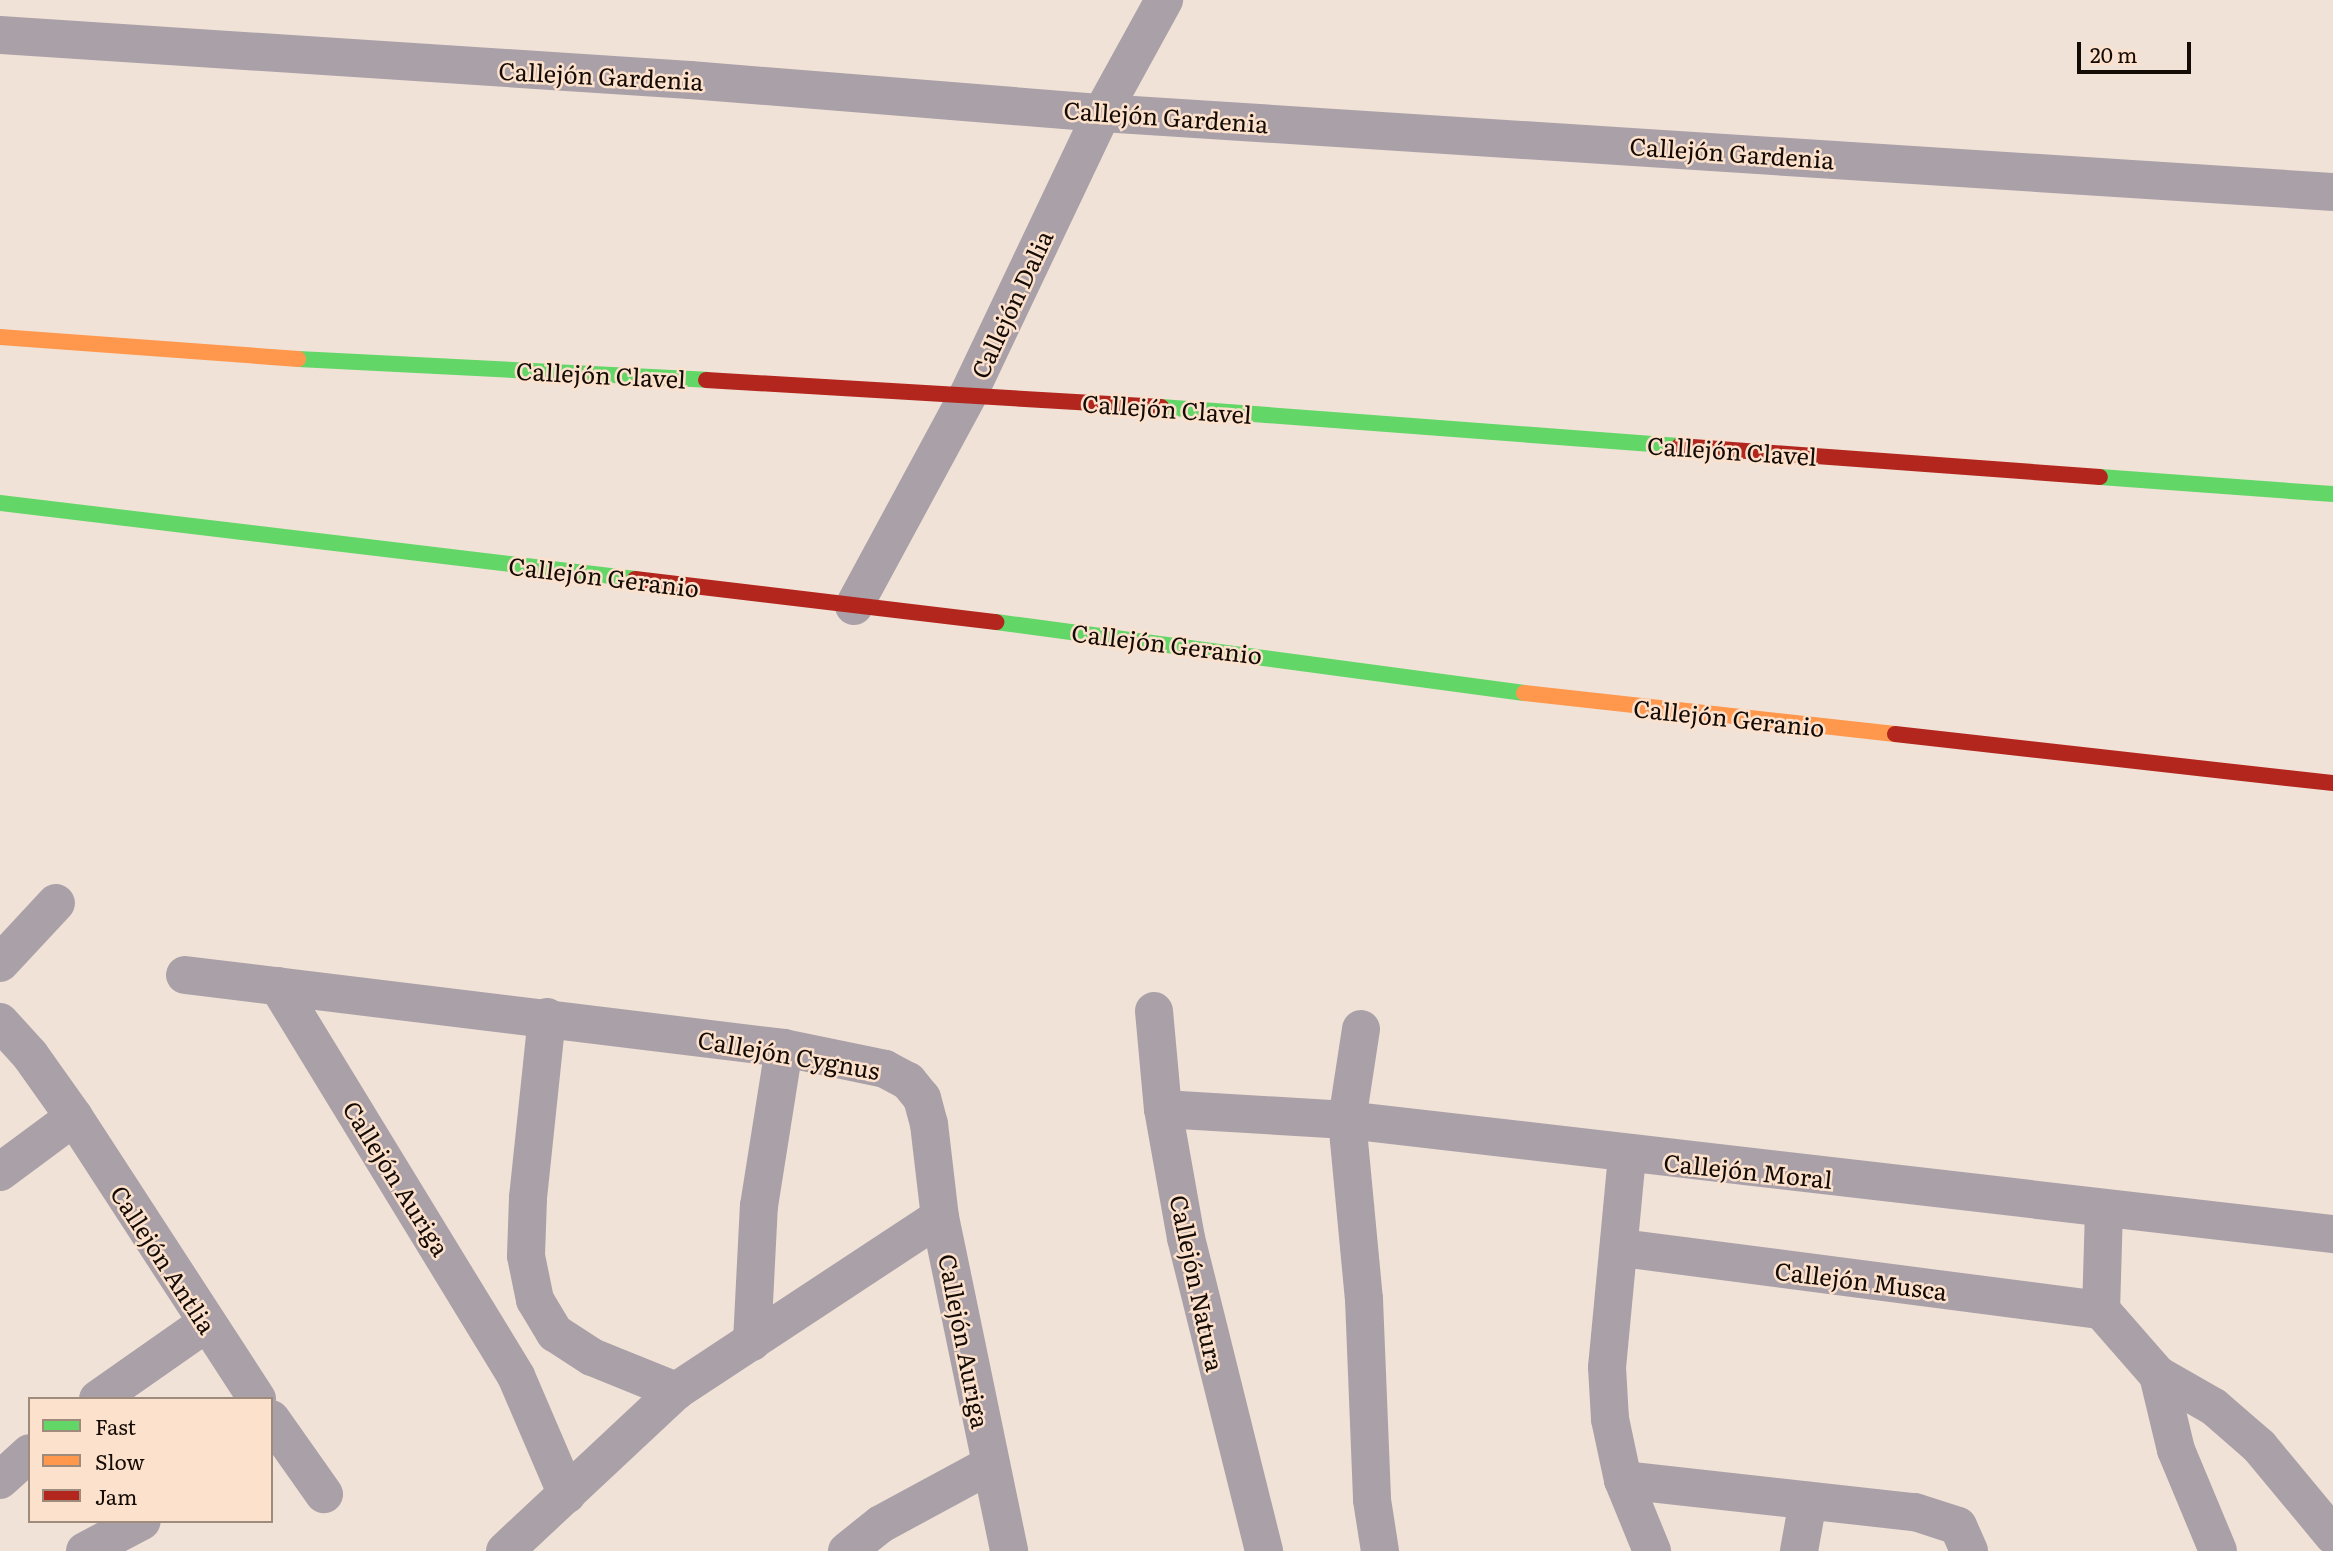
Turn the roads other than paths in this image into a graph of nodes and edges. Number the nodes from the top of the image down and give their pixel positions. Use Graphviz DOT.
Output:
graph roads {
  1 [pos="1164,0"];
  2 [pos="0,35"];
  3 [pos="1102,113"];
  4 [pos="2333,192"];
  5 [pos="0,337"];
  6 [pos="970,393"];
  7 [pos="2333,494"];
  8 [pos="0,503"];
  9 [pos="854,606"];
  10 [pos="2333,783"];
  11 [pos="55,903"];
  12 [pos="0,963"];
  13 [pos="185,975"];
  14 [pos="278,986"];
  15 [pos="1154,1011"];
  16 [pos="547,1017"];
  17 [pos="0,1022"];
  18 [pos="1362,1029"];
  19 [pos="784,1048"];
  20 [pos="1163,1109"];
  21 [pos="74,1117"];
  22 [pos="1347,1120"];
  23 [pos="1627,1156"];
  24 [pos="0,1172"];
  25 [pos="2104,1210"];
  26 [pos="940,1217"];
  27 [pos="2333,1234"];
  28 [pos="1622,1248"];
  29 [pos="2101,1310"];
  30 [pos="205,1324"];
  31 [pos="752,1342"];
  32 [pos="2158,1375"];
  33 [pos="676,1391"];
  34 [pos="101,1397"];
  35 [pos="254,1397"];
  36 [pos="273,1424"];
  37 [pos="28,1455"];
  38 [pos="990,1465"];
  39 [pos="0,1480"];
  40 [pos="1623,1480"];
  41 [pos="324,1494"];
  42 [pos="566,1495"];
  43 [pos="1808,1501"];
  44 [pos="138,1523"];
  45 [pos="2333,1535"];
  46 [pos="85,1551"];
  47 [pos="505,1551"];
  48 [pos="847,1551"];
  49 [pos="1009,1551"];
  50 [pos="1264,1551"];
  51 [pos="1380,1551"];
  52 [pos="1652,1551"];
  53 [pos="1799,1551"];
  54 [pos="1969,1551"];
  55 [pos="2218,1551"];
  1 -- 3 [label="street, Callejón Dalia"];
  2 -- 3 [label="street, Callejón Gardenia"];
  3 -- 4 [label="street, Callejón Gardenia"];
  3 -- 6 [label="street, Callejón Dalia"];
  5 -- 6 [label="street, Callejón Clavel"];
  6 -- 7 [label="street, Callejón Clavel"];
  6 -- 9 [label="street, Callejón Dalia"];
  8 -- 9 [label="street, Callejón Geranio"];
  9 -- 10 [label="street, Callejón Geranio"];
  11 -- 12 [label="street"];
  13 -- 14 [label="street"];
  14 -- 16 [label="street, Callejón Cygnus"];
  14 -- 42 [label="street, Callejón Auriga"];
  15 -- 20 [label="street, Callejón Natura"];
  16 -- 19 [label="street, Callejón Cygnus"];
  16 -- 33 [label="street"];
  17 -- 21 [label="street, Callejón Antlia"];
  18 -- 22 [label="street"];
  19 -- 26 [label="street, Callejón Cygnus"];
  19 -- 31 [label="street"];
  20 -- 22 [label="street, Callejón Moral"];
  20 -- 50 [label="street, Callejón Natura"];
  21 -- 24 [label="street"];
  21 -- 30 [label="street, Callejón Antlia"];
  22 -- 23 [label="street, Callejón Moral"];
  22 -- 51 [label="street"];
  23 -- 25 [label="street, Callejón Moral"];
  23 -- 28 [label="street"];
  25 -- 27 [label="street, Callejón Moral"];
  25 -- 29 [label="street"];
  26 -- 31 [label="street"];
  26 -- 38 [label="street, Callejón Auriga"];
  28 -- 29 [label="street, Callejón Musca"];
  28 -- 40 [label="street"];
  29 -- 32 [label="street"];
  30 -- 34 [label="street"];
  30 -- 35 [label="street, Callejón Antlia"];
  31 -- 33 [label="street"];
  32 -- 45 [label="street"];
  32 -- 55 [label="street"];
  33 -- 42 [label="street"];
  36 -- 41 [label="street, Callejón Antlia"];
  37 -- 39 [label="street"];
  38 -- 48 [label="street"];
  38 -- 49 [label="street, Callejón Auriga"];
  40 -- 43 [label="street"];
  40 -- 52 [label="street"];
  42 -- 47 [label="street"];
  43 -- 53 [label="street"];
  43 -- 54 [label="street"];
  44 -- 46 [label="street"];
}
